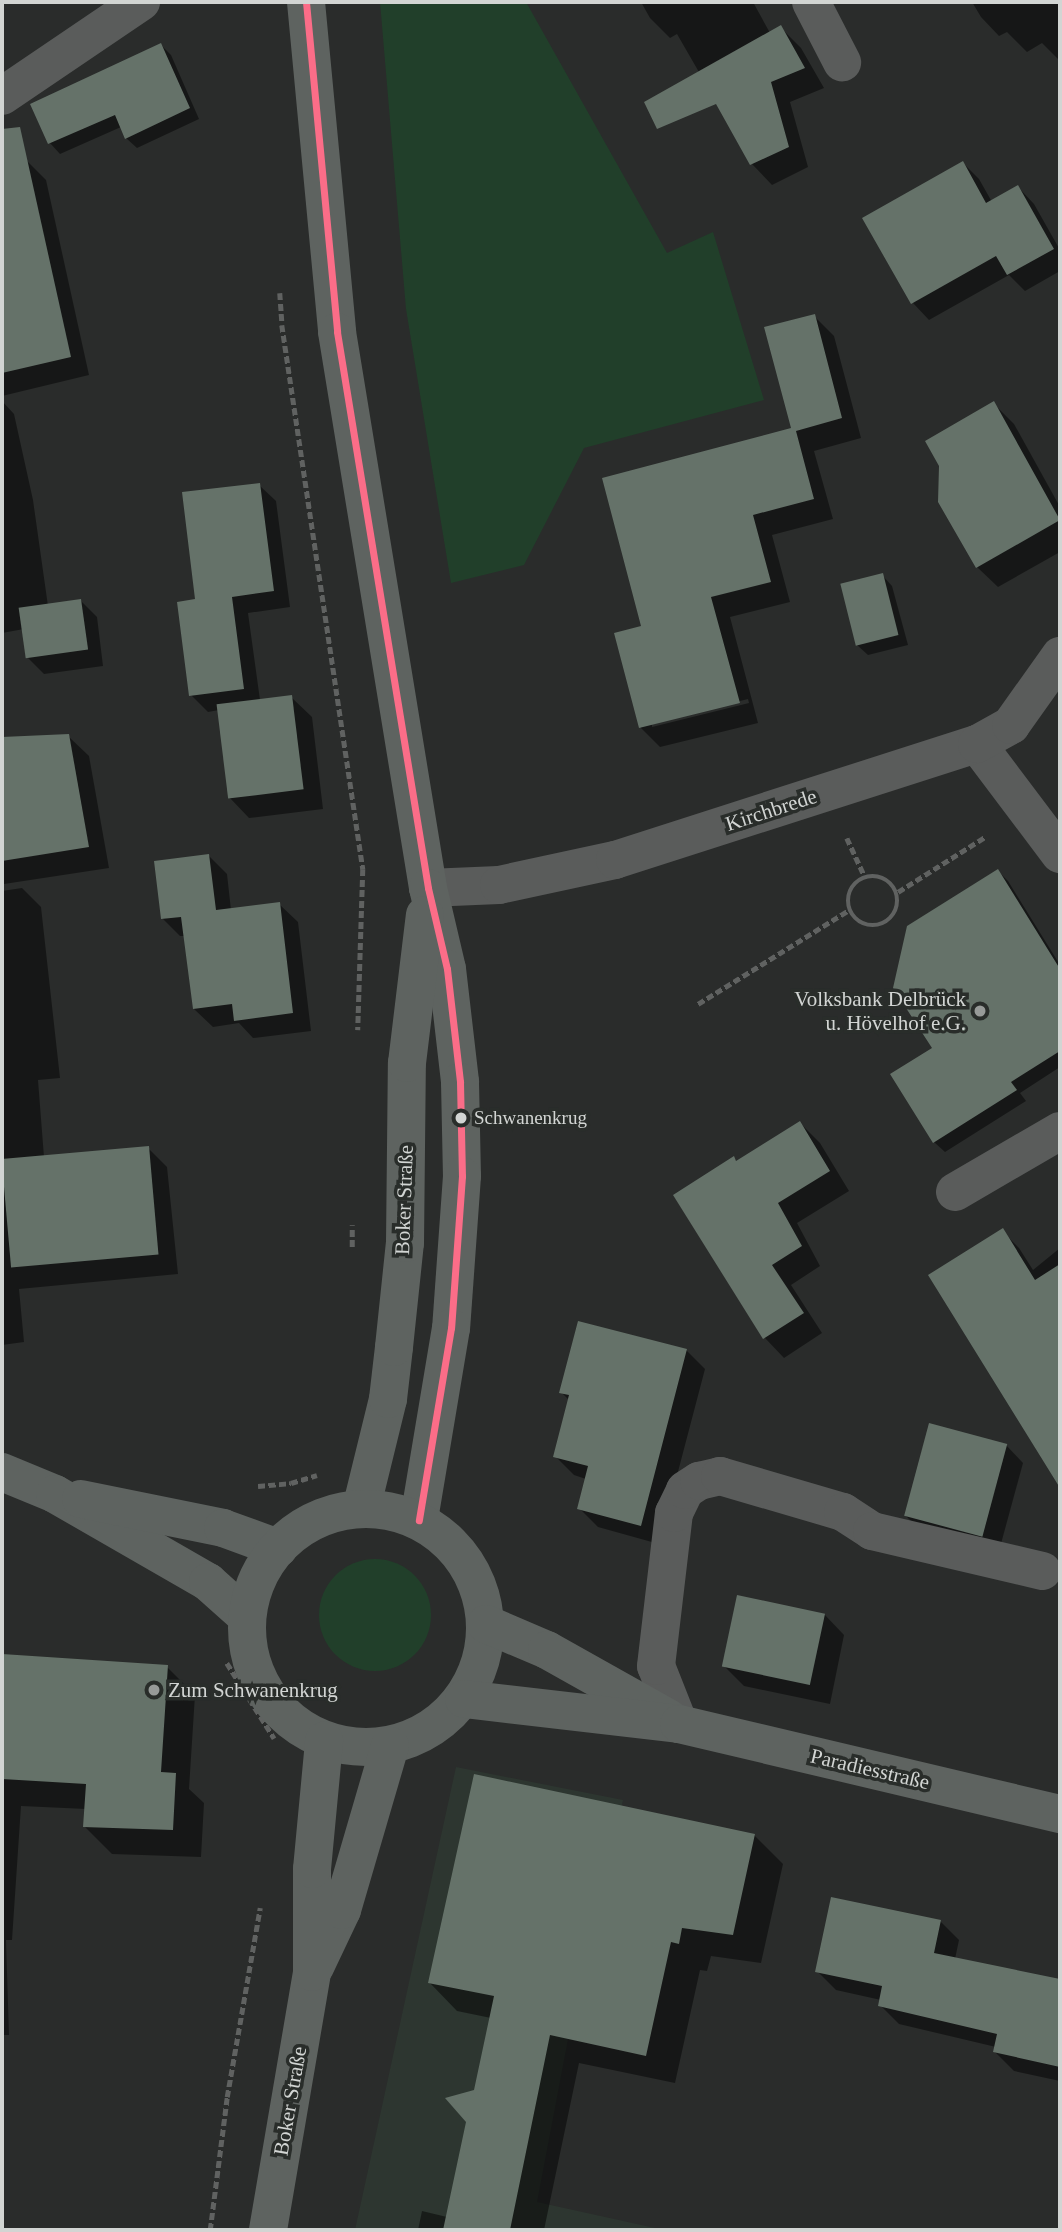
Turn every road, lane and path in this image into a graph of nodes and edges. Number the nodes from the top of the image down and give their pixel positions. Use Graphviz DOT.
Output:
graph roads {
  1 [pos="141,2"];
  2 [pos="306,2"];
  3 [pos="811,2"];
  4 [pos="842,62"];
  5 [pos="2,96"];
  6 [pos="280,285"];
  7 [pos="1060,656"];
  8 [pos="977,744"];
  9 [pos="1028,811"];
  10 [pos="1060,854"];
  11 [pos="428,888"];
  12 [pos="898,892"];
  13 [pos="849,910"];
  14 [pos="698,1004"];
  15 [pos="358,1034"];
  16 [pos="1060,1131"];
  17 [pos="955,1192"];
  18 [pos="353,1213"];
  19 [pos="351,1254"];
  20 [pos="325,1466"];
  21 [pos="2,1472"];
  22 [pos="55,1494"];
  23 [pos="361,1509"];
  24 [pos="419,1520"];
  25 [pos="223,1528"];
  26 [pos="278,1548"];
  27 [pos="1042,1571"];
  28 [pos="247,1617"];
  29 [pos="486,1624"];
  30 [pos="222,1654"];
  31 [pos="464,1699"];
  32 [pos="679,1724"];
  33 [pos="275,1740"];
  34 [pos="324,1741"];
  35 [pos="390,1746"];
  36 [pos="1060,1814"];
  37 [pos="260,1907"];
  38 [pos="312,1972"];
  39 [pos="210,2230"];
  40 [pos="268,2230"];
  1 -- 5 [label="street"];
  2 -- 11 [label="main road, Boker Straße"];
  3 -- 4 [label="street"];
  6 -- 15 [label="path"];
  7 -- 8 [label="street, Kirchbrede"];
  8 -- 9 [label="street"];
  8 -- 11 [label="street, Kirchbrede"];
  9 -- 10 [label="street"];
  9 -- 12 [label="path"];
  11 -- 23 [label="main road, Boker Straße"];
  11 -- 24 [label="main road, Boker Straße"];
  12 -- 13 [label="path"];
  12 -- 13 [label="path"];
  13 -- 14 [label="path"];
  16 -- 17 [label="street"];
  18 -- 19 [label="path"];
  20 -- 25 [label="path"];
  21 -- 22 [label="main road"];
  22 -- 25 [label="main road"];
  22 -- 28 [label="main road"];
  23 -- 24 [label="main road"];
  23 -- 26 [label="main road"];
  24 -- 29 [label="main road"];
  25 -- 26 [label="main road"];
  26 -- 28 [label="main road"];
  27 -- 32 [label="street"];
  28 -- 34 [label="main road"];
  29 -- 31 [label="main road"];
  29 -- 32 [label="main road, Paradiesstraße"];
  30 -- 33 [label="path"];
  31 -- 32 [label="main road, Paradiesstraße"];
  31 -- 35 [label="main road"];
  32 -- 36 [label="main road, Paradiesstraße"];
  34 -- 35 [label="main road"];
  34 -- 38 [label="main road, Boker Straße"];
  35 -- 38 [label="main road, Boker Straße"];
  37 -- 39 [label="path"];
  38 -- 40 [label="main road, Boker Straße"];
}
